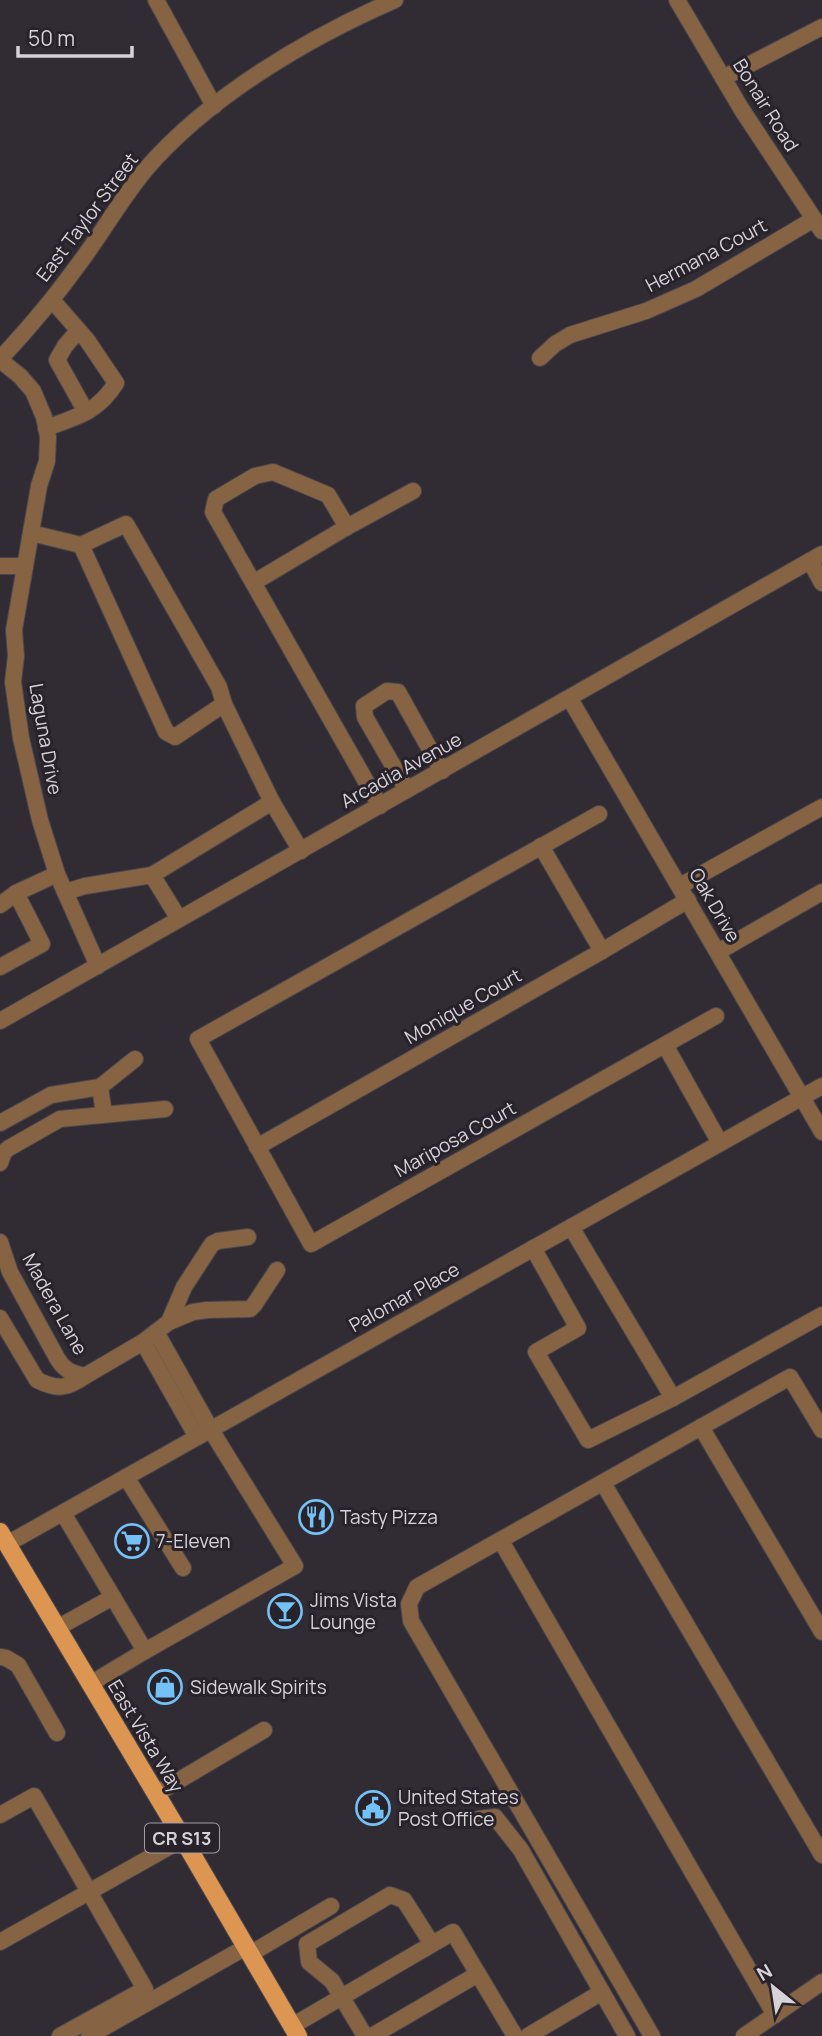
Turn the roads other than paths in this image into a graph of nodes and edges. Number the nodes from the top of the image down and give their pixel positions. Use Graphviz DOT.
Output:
graph roads {
  1 [pos="156,0"];
  2 [pos="395,0"];
  3 [pos="677,0"];
  4 [pos="822,27"];
  5 [pos="723,78"];
  6 [pos="214,106"];
  7 [pos="818,225"];
  8 [pos="51,300"];
  9 [pos="78,331"];
  10 [pos="540,358"];
  11 [pos="0,359"];
  12 [pos="86,412"];
  13 [pos="46,428"];
  14 [pos="413,491"];
  15 [pos="347,527"];
  16 [pos="31,533"];
  17 [pos="81,545"];
  18 [pos="816,558"];
  19 [pos="0,566"];
  20 [pos="25,566"];
  21 [pos="253,583"];
  22 [pos="822,583"];
  23 [pos="570,699"];
  24 [pos="224,704"];
  25 [pos="442,771"];
  26 [pos="407,790"];
  27 [pos="272,802"];
  28 [pos="380,806"];
  29 [pos="822,807"];
  30 [pos="599,814"];
  31 [pos="541,846"];
  32 [pos="301,851"];
  33 [pos="57,874"];
  34 [pos="152,875"];
  35 [pos="822,891"];
  36 [pos="65,892"];
  37 [pos="16,893"];
  38 [pos="684,893"];
  39 [pos="0,905"];
  40 [pos="179,919"];
  41 [pos="602,951"];
  42 [pos="718,952"];
  43 [pos="2,961"];
  44 [pos="98,966"];
  45 [pos="716,1016"];
  46 [pos="0,1021"];
  47 [pos="665,1045"];
  48 [pos="135,1059"];
  49 [pos="822,1086"];
  50 [pos="100,1087"];
  51 [pos="801,1097"];
  52 [pos="166,1110"];
  53 [pos="104,1114"];
  54 [pos="0,1123"];
  55 [pos="822,1132"];
  56 [pos="720,1143"];
  57 [pos="257,1147"];
  58 [pos="0,1163"];
  59 [pos="571,1227"];
  60 [pos="248,1237"];
  61 [pos="0,1242"];
  62 [pos="533,1248"];
  63 [pos="4,1267"];
  64 [pos="277,1270"];
  65 [pos="822,1315"];
  66 [pos="0,1318"];
  67 [pos="156,1332"];
  68 [pos="85,1376"];
  69 [pos="673,1398"];
  70 [pos="702,1427"];
  71 [pos="822,1430"];
  72 [pos="204,1433"];
  73 [pos="126,1477"];
  74 [pos="603,1483"];
  75 [pos="63,1513"];
  76 [pos="4,1538"];
  77 [pos="501,1541"];
  78 [pos="183,1568"];
  79 [pos="113,1597"];
  80 [pos="57,1628"];
  81 [pos="822,1632"];
  82 [pos="145,1651"];
  83 [pos="0,1657"];
  84 [pos="90,1684"];
  85 [pos="264,1730"];
  86 [pos="57,1733"];
  87 [pos="156,1794"];
  88 [pos="0,1815"];
  89 [pos="479,1819"];
  90 [pos="183,1839"];
  91 [pos="822,1855"];
  92 [pos="89,1892"];
  93 [pos="331,1906"];
  94 [pos="0,1942"];
  95 [pos="432,1944"];
  96 [pos="248,1950"];
  97 [pos="478,1974"];
  98 [pos="822,1982"];
  99 [pos="602,1992"];
  100 [pos="342,1996"];
  101 [pos="775,2015"];
  102 [pos="295,2031"];
  103 [pos="60,2036"];
  104 [pos="89,2036"];
  105 [pos="365,2036"];
  106 [pos="372,2036"];
  107 [pos="514,2036"];
  108 [pos="528,2036"];
  109 [pos="627,2036"];
  110 [pos="652,2036"];
  111 [pos="744,2036"];
  1 -- 6 [label="street"];
  2 -- 6 [label="street, East Taylor Street"];
  3 -- 5 [label="street, Bonair Road"];
  4 -- 5 [label="street"];
  5 -- 7 [label="street, Bonair Road"];
  6 -- 8 [label="street, East Taylor Street"];
  7 -- 10 [label="street, Hermana Court"];
  8 -- 9 [label="street"];
  8 -- 11 [label="street, East Taylor Street"];
  9 -- 12 [label="street"];
  9 -- 12 [label="street"];
  11 -- 13 [label="street, Laguna Drive"];
  12 -- 13 [label="street"];
  13 -- 16 [label="street, Laguna Drive"];
  14 -- 15 [label="street"];
  15 -- 21 [label="street"];
  15 -- 21 [label="street"];
  16 -- 17 [label="street"];
  16 -- 20 [label="street, Laguna Drive"];
  17 -- 24 [label="street"];
  17 -- 24 [label="street"];
  18 -- 22 [label="street"];
  18 -- 23 [label="street, Arcadia Avenue"];
  19 -- 20 [label="street"];
  20 -- 33 [label="street, Laguna Drive"];
  21 -- 28 [label="street"];
  23 -- 25 [label="street, Arcadia Avenue"];
  23 -- 38 [label="street, Oak Drive"];
  24 -- 27 [label="street"];
  25 -- 26 [label="street, Arcadia Avenue"];
  25 -- 26 [label="street"];
  26 -- 28 [label="street, Arcadia Avenue"];
  27 -- 32 [label="street"];
  27 -- 34 [label="street"];
  28 -- 32 [label="street, Arcadia Avenue"];
  29 -- 38 [label="street, Monique Court"];
  30 -- 31 [label="street"];
  31 -- 41 [label="street"];
  31 -- 57 [label="street"];
  32 -- 40 [label="street, Arcadia Avenue"];
  33 -- 36 [label="street, Laguna Drive"];
  33 -- 37 [label="street"];
  34 -- 36 [label="street"];
  34 -- 40 [label="street"];
  35 -- 42 [label="street"];
  36 -- 44 [label="street, Laguna Drive"];
  37 -- 39 [label="street"];
  37 -- 43 [label="street"];
  38 -- 41 [label="street, Monique Court"];
  38 -- 42 [label="street, Oak Drive"];
  40 -- 44 [label="street, Arcadia Avenue"];
  41 -- 57 [label="street, Monique Court"];
  42 -- 51 [label="street, Oak Drive"];
  44 -- 46 [label="street, Arcadia Avenue"];
  45 -- 47 [label="street, Mariposa Court"];
  47 -- 56 [label="street"];
  47 -- 57 [label="street, Mariposa Court"];
  48 -- 50 [label="street"];
  49 -- 51 [label="street, Palomar Place"];
  50 -- 53 [label="street"];
  50 -- 54 [label="street"];
  51 -- 55 [label="street, Oak Drive"];
  51 -- 56 [label="street, Palomar Place"];
  52 -- 53 [label="street"];
  53 -- 58 [label="street"];
  56 -- 59 [label="street, Palomar Place"];
  59 -- 62 [label="street, Palomar Place"];
  59 -- 69 [label="street"];
  60 -- 67 [label="street"];
  61 -- 63 [label="street, Madera Lane"];
  62 -- 69 [label="street"];
  62 -- 72 [label="street, Palomar Place"];
  63 -- 68 [label="street, Madera Lane"];
  64 -- 67 [label="street, Madera Lane"];
  65 -- 69 [label="street"];
  66 -- 68 [label="street, Madera Lane"];
  67 -- 68 [label="street, Madera Lane"];
  67 -- 72 [label="street"];
  70 -- 71 [label="street"];
  70 -- 74 [label="street"];
  70 -- 81 [label="street"];
  72 -- 73 [label="street, Palomar Place"];
  72 -- 82 [label="street"];
  73 -- 75 [label="street, Palomar Place"];
  73 -- 78 [label="street"];
  74 -- 77 [label="street"];
  74 -- 91 [label="street"];
  75 -- 76 [label="street, Palomar Place"];
  75 -- 79 [label="street"];
  76 -- 80 [label="main road, East Vista Way / CR S13"];
  77 -- 101 [label="street"];
  77 -- 110 [label="street"];
  79 -- 80 [label="street"];
  79 -- 82 [label="street"];
  80 -- 84 [label="main road, East Vista Way / CR S13"];
  82 -- 84 [label="street"];
  83 -- 86 [label="street"];
  84 -- 87 [label="main road, East Vista Way / CR S13"];
  85 -- 87 [label="street"];
  87 -- 90 [label="main road, East Vista Way / CR S13"];
  88 -- 92 [label="street"];
  89 -- 99 [label="street"];
  90 -- 92 [label="street"];
  90 -- 96 [label="main road, East Vista Way / CR S13"];
  92 -- 94 [label="street"];
  92 -- 103 [label="street"];
  93 -- 96 [label="street"];
  95 -- 97 [label="street"];
  95 -- 100 [label="street"];
  95 -- 100 [label="street"];
  96 -- 102 [label="main road, East Vista Way / CR S13"];
  96 -- 104 [label="street"];
  97 -- 106 [label="street"];
  97 -- 107 [label="street"];
  98 -- 101 [label="street"];
  99 -- 108 [label="street"];
  99 -- 109 [label="street"];
  100 -- 102 [label="street"];
  100 -- 105 [label="street"];
  101 -- 111 [label="street"];
}
